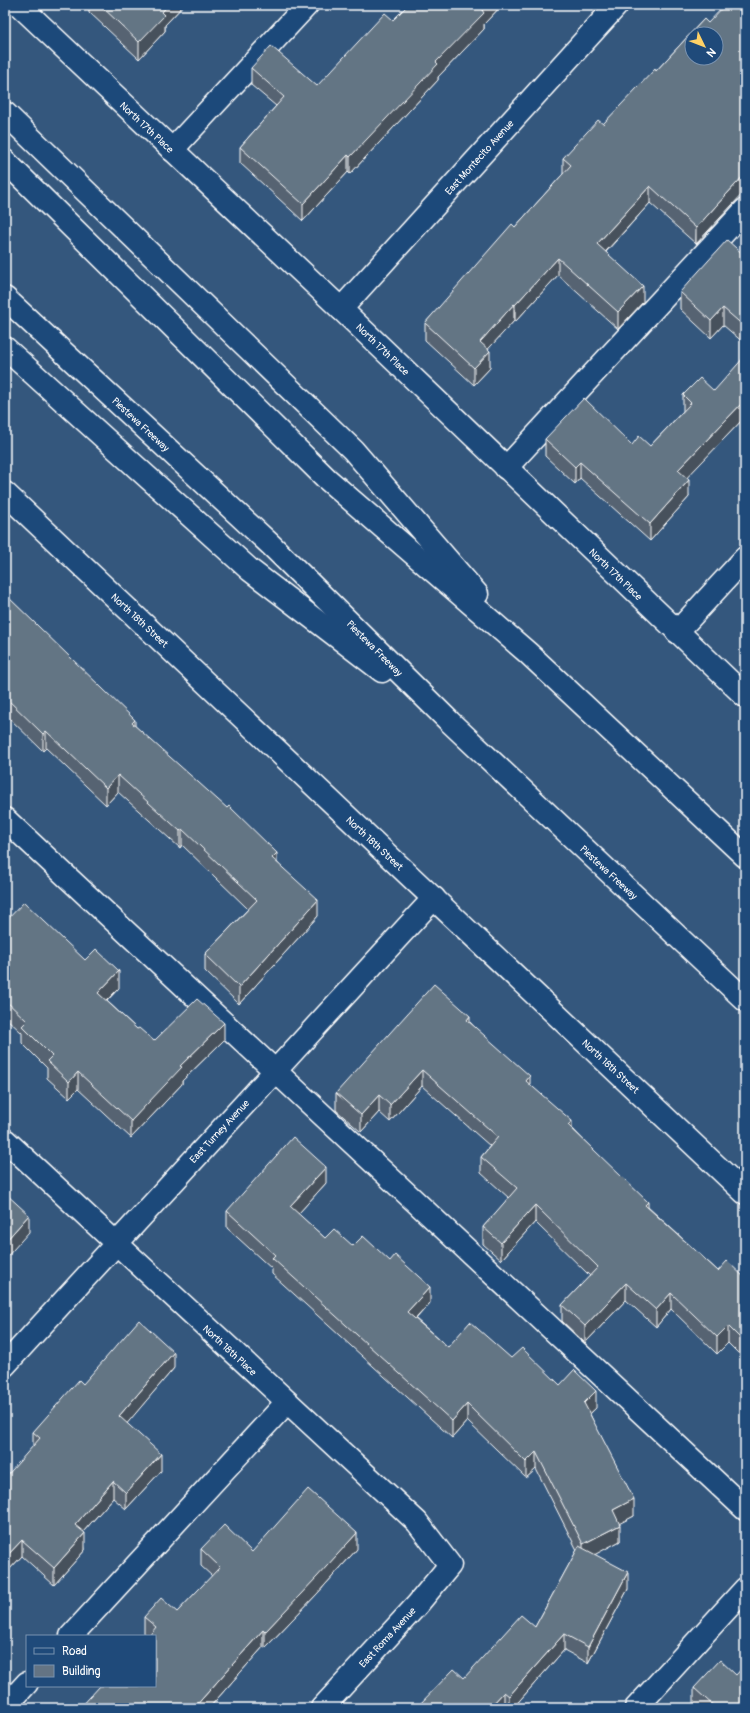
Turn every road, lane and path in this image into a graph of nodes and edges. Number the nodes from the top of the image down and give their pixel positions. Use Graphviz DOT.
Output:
graph roads {
  1 [pos="19,5"];
  2 [pos="307,5"];
  3 [pos="617,5"];
  4 [pos="5,113"];
  5 [pos="172,150"];
  6 [pos="5,161"];
  7 [pos="745,210"];
  8 [pos="5,298"];
  9 [pos="340,309"];
  10 [pos="5,348"];
  11 [pos="506,468"];
  12 [pos="5,493"];
  13 [pos="745,558"];
  14 [pos="677,632"];
  15 [pos="528,653"];
  16 [pos="745,696"];
  17 [pos="450,722"];
  18 [pos="5,819"];
  19 [pos="745,856"];
  20 [pos="434,898"];
  21 [pos="745,1000"];
  22 [pos="275,1071"];
  23 [pos="5,1140"];
  24 [pos="745,1193"];
  25 [pos="116,1243"];
  26 [pos="5,1365"];
  27 [pos="287,1402"];
  28 [pos="745,1509"];
  29 [pos="450,1565"];
  30 [pos="745,1589"];
  31 [pos="72,1635"];
  32 [pos="26,1684"];
  33 [pos="5,1707"];
  34 [pos="322,1708"];
  35 [pos="636,1708"];
  1 -- 5 [label="main road, North 17th Place"];
  2 -- 5 [label="main road"];
  3 -- 9 [label="main road, East Montecito Avenue"];
  4 -- 15 [label="main road"];
  5 -- 9 [label="main road, North 17th Place"];
  6 -- 15 [label="main road"];
  7 -- 11 [label="main road"];
  8 -- 17 [label="main road, Piestewa Freeway"];
  9 -- 11 [label="main road, North 17th Place"];
  10 -- 17 [label="main road"];
  11 -- 14 [label="main road, North 17th Place"];
  12 -- 20 [label="main road, North 18th Street"];
  13 -- 14 [label="main road"];
  14 -- 16 [label="main road, North 17th Place"];
  15 -- 19 [label="main road"];
  17 -- 21 [label="main road, Piestewa Freeway"];
  18 -- 22 [label="main road"];
  20 -- 22 [label="main road, East Turney Avenue"];
  20 -- 24 [label="main road, North 18th Street"];
  22 -- 25 [label="main road, East Turney Avenue"];
  22 -- 28 [label="main road"];
  23 -- 25 [label="main road, North 18th Place"];
  25 -- 26 [label="main road, East Turney Avenue"];
  25 -- 27 [label="main road, North 18th Place"];
  27 -- 29 [label="main road, North 18th Place"];
  27 -- 31 [label="main road"];
  29 -- 34 [label="main road, East Roma Avenue"];
  30 -- 35 [label="main road"];
  32 -- 33 [label="main road"];
}
